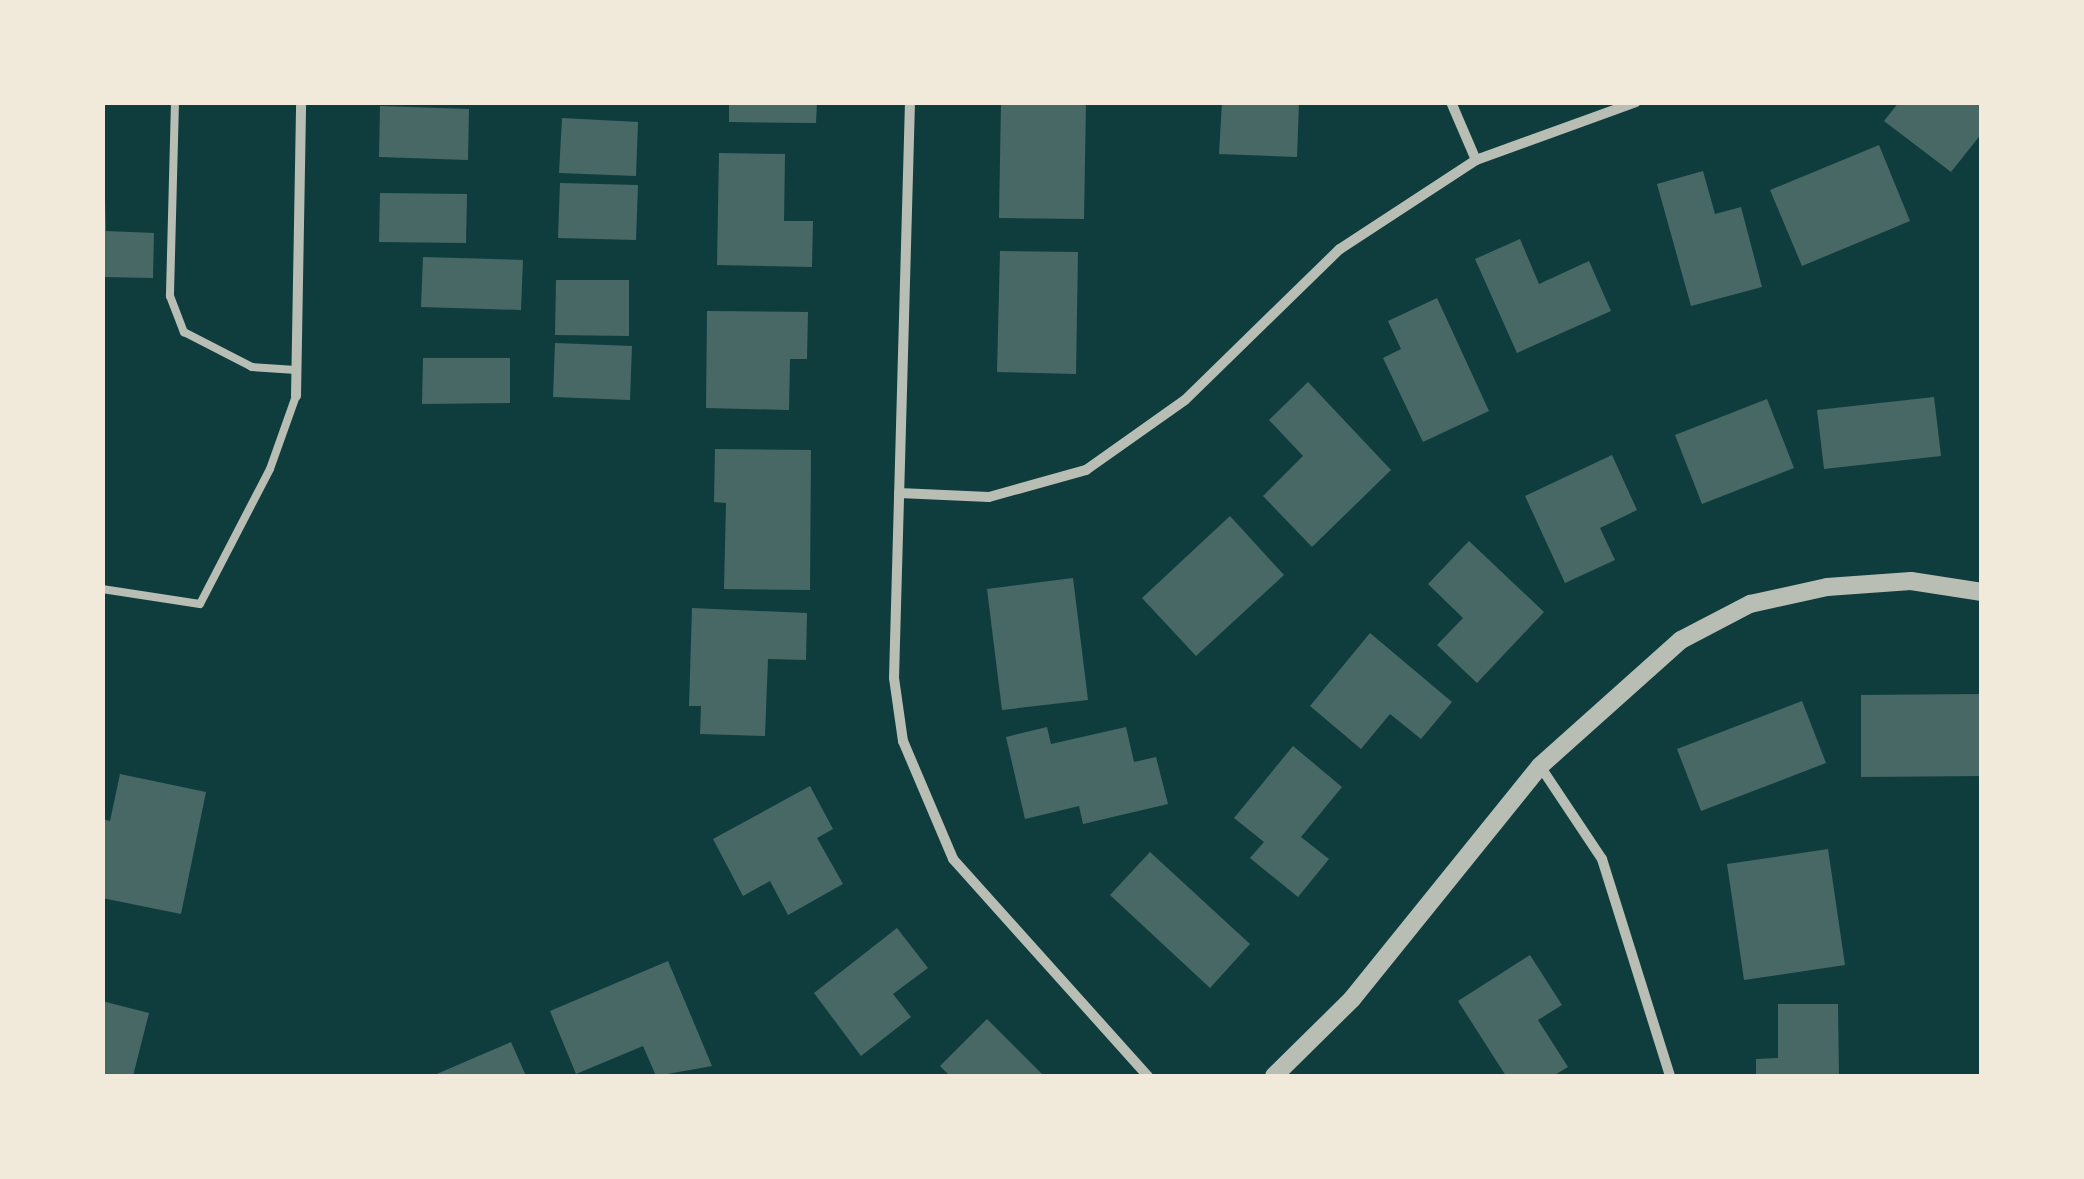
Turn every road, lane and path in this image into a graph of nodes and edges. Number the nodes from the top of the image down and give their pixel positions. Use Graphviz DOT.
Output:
graph roads {
  1 [pos="175,102"];
  2 [pos="301,102"];
  3 [pos="910,102"];
  4 [pos="1451,102"];
  5 [pos="1636,102"];
  6 [pos="1476,160"];
  7 [pos="296,370"];
  8 [pos="296,396"];
  9 [pos="899,494"];
  10 [pos="102,588"];
  11 [pos="1982,592"];
  12 [pos="1540,766"];
  13 [pos="1148,1076"];
  14 [pos="1274,1076"];
  15 [pos="1670,1076"];
  1 -- 7 [label="lane"];
  2 -- 7 [label="street"];
  3 -- 9 [label="street"];
  4 -- 6 [label="street"];
  5 -- 6 [label="street"];
  6 -- 9 [label="street"];
  7 -- 8 [label="street"];
  8 -- 10 [label="lane"];
  9 -- 13 [label="street"];
  11 -- 12 [label="street"];
  12 -- 14 [label="street"];
  12 -- 15 [label="street"];
}
